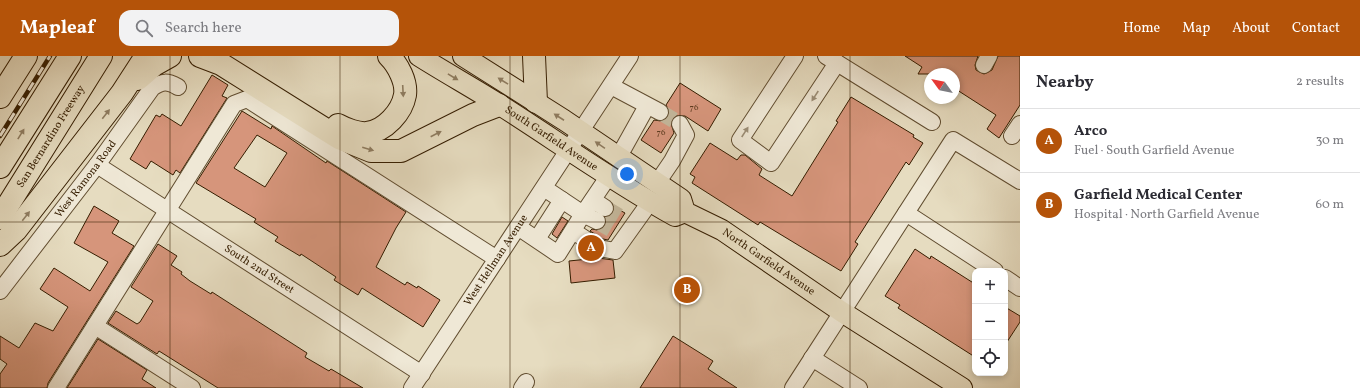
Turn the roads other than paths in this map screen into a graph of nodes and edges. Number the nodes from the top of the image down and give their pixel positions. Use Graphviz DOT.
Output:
graph roads {
  1 [pos="26,56"];
  2 [pos="70,56"];
  3 [pos="101,56"];
  4 [pos="146,56"];
  5 [pos="170,56"];
  6 [pos="200,56"];
  7 [pos="228,56"];
  8 [pos="389,56"];
  9 [pos="419,56"];
  10 [pos="463,56"];
  11 [pos="534,56"];
  12 [pos="630,56"];
  13 [pos="795,56"];
  14 [pos="832,60"];
  15 [pos="611,86"];
  16 [pos="178,87"];
  17 [pos="122,93"];
  18 [pos="0,97"];
  19 [pos="536,102"];
  20 [pos="499,105"];
  21 [pos="932,122"];
  22 [pos="680,124"];
  23 [pos="581,132"];
  24 [pos="570,150"];
  25 [pos="618,158"];
  26 [pos="97,165"];
  27 [pos="0,167"];
  28 [pos="608,177"];
  29 [pos="1020,181"];
  30 [pos="657,183"];
  31 [pos="544,188"];
  32 [pos="562,200"];
  33 [pos="650,202"];
  34 [pos="594,210"];
  35 [pos="167,211"];
  36 [pos="685,212"];
  37 [pos="906,213"];
  38 [pos="0,218"];
  39 [pos="518,227"];
  40 [pos="573,231"];
  41 [pos="537,239"];
  42 [pos="0,245"];
  43 [pos="497,259"];
  44 [pos="989,268"];
  45 [pos="1008,280"];
  46 [pos="1020,288"];
  47 [pos="0,291"];
  48 [pos="842,312"];
  49 [pos="96,326"];
  50 [pos="812,358"];
  51 [pos="422,374"];
  52 [pos="56,388"];
  53 [pos="192,388"];
  54 [pos="412,388"];
  55 [pos="792,388"];
  56 [pos="859,388"];
  57 [pos="962,388"];
  1 -- 18 [label="highway"];
  27 -- 2 [label="highway, one-way"];
  3 -- 38 [label="highway, San Bernardino Freeway"];
  4 -- 17 [label="highway"];
  5 -- 17 [label="highway"];
  6 -- 20 [label="highway, one-way"];
  8 -- 7 [label="highway, one-way"];
  9 -- 20 [label="main road, South Garfield Avenue, one-way"];
  19 -- 10 [label="main road, South Garfield Avenue, one-way"];
  11 -- 19 [label="highway"];
  12 -- 15 [label="street, West Hellman Avenue"];
  14 -- 13 [label="street, one-way"];
  14 -- 21 [label="street"];
  15 -- 23 [label="street, West Hellman Avenue"];
  15 -- 25 [label="street"];
  16 -- 26 [label="street, West Ramona Road"];
  42 -- 17 [label="highway, one-way"];
  23 -- 19 [label="main road, South Garfield Avenue, one-way"];
  20 -- 24 [label="main road, South Garfield Avenue"];
  22 -- 30 [label="street"];
  23 -- 24 [label="street, West Hellman Avenue"];
  25 -- 23 [label="main road, one-way"];
  24 -- 28 [label="main road, South Garfield Avenue"];
  24 -- 31 [label="street, West Hellman Avenue"];
  25 -- 30 [label="main road"];
  26 -- 35 [label="street, South 2nd Street"];
  26 -- 47 [label="street, West Ramona Road"];
  28 -- 33 [label="main road, South Garfield Avenue"];
  28 -- 34 [label="street"];
  29 -- 37 [label="street"];
  30 -- 36 [label="main road"];
  31 -- 32 [label="street"];
  31 -- 39 [label="street, West Hellman Avenue"];
  32 -- 34 [label="street"];
  32 -- 41 [label="street"];
  33 -- 36 [label="main road, South Garfield Avenue"];
  33 -- 40 [label="street"];
  34 -- 40 [label="street"];
  35 -- 43 [label="street"];
  35 -- 49 [label="street"];
  35 -- 51 [label="street, South 2nd Street"];
  36 -- 48 [label="main road, North Garfield Avenue"];
  37 -- 44 [label="street"];
  37 -- 48 [label="street"];
  39 -- 41 [label="street"];
  39 -- 43 [label="street, West Hellman Avenue"];
  40 -- 41 [label="street"];
  43 -- 51 [label="street, West Hellman Avenue"];
  45 -- 46 [label="street"];
  48 -- 50 [label="street"];
  48 -- 57 [label="main road, North Garfield Avenue"];
  49 -- 52 [label="street"];
  49 -- 53 [label="street"];
  50 -- 55 [label="street"];
  50 -- 56 [label="street"];
  51 -- 54 [label="street, West Hellman Avenue"];
}
